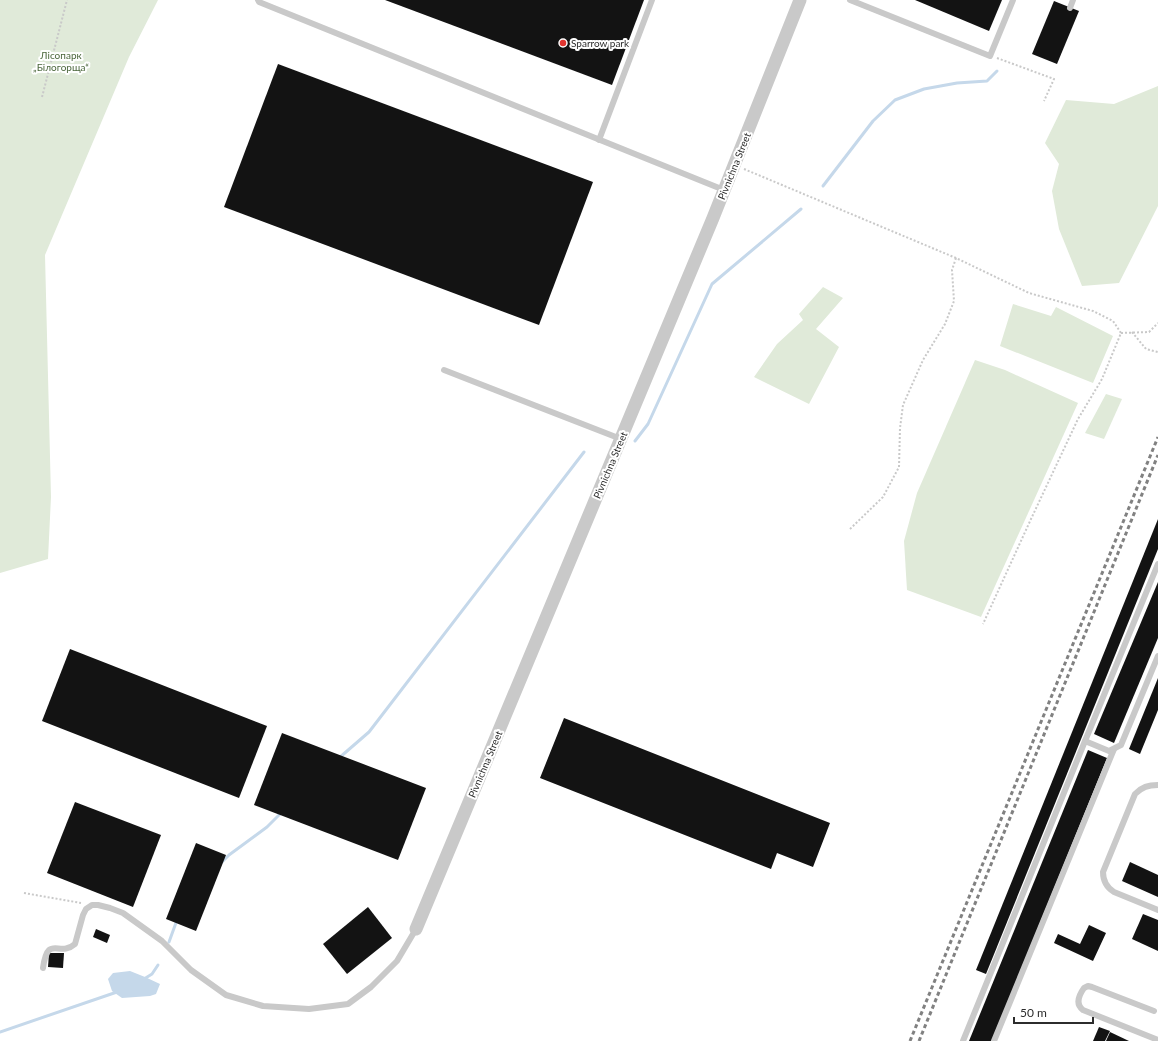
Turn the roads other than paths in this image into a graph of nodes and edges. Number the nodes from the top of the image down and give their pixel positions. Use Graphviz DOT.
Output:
graph roads {
  1 [pos="258,0"];
  2 [pos="652,0"];
  3 [pos="800,0"];
  4 [pos="850,0"];
  5 [pos="1013,0"];
  6 [pos="1073,0"];
  7 [pos="1070,8"];
  8 [pos="599,140"];
  9 [pos="724,190"];
  10 [pos="444,370"];
  11 [pos="621,439"];
  12 [pos="1158,564"];
  13 [pos="1158,656"];
  14 [pos="1085,741"];
  15 [pos="1114,749"];
  16 [pos="1158,785"];
  17 [pos="1158,910"];
  18 [pos="416,929"];
  19 [pos="43,968"];
  20 [pos="1154,1011"];
  21 [pos="1158,1040"];
  22 [pos="963,1041"];
  23 [pos="994,1041"];
  1 -- 8 [label="lane"];
  2 -- 8 [label="lane"];
  3 -- 9 [label="street, Pivnichna Street"];
  4 -- 5 [label="lane"];
  6 -- 7 [label="lane"];
  8 -- 9 [label="lane"];
  9 -- 11 [label="street, Pivnichna Street"];
  10 -- 11 [label="lane"];
  11 -- 18 [label="street, Pivnichna Street"];
  12 -- 14 [label="lane"];
  13 -- 15 [label="lane"];
  14 -- 15 [label="lane"];
  14 -- 22 [label="lane"];
  15 -- 23 [label="lane"];
  16 -- 17 [label="lane"];
  18 -- 19 [label="lane"];
  20 -- 21 [label="lane"];
}
